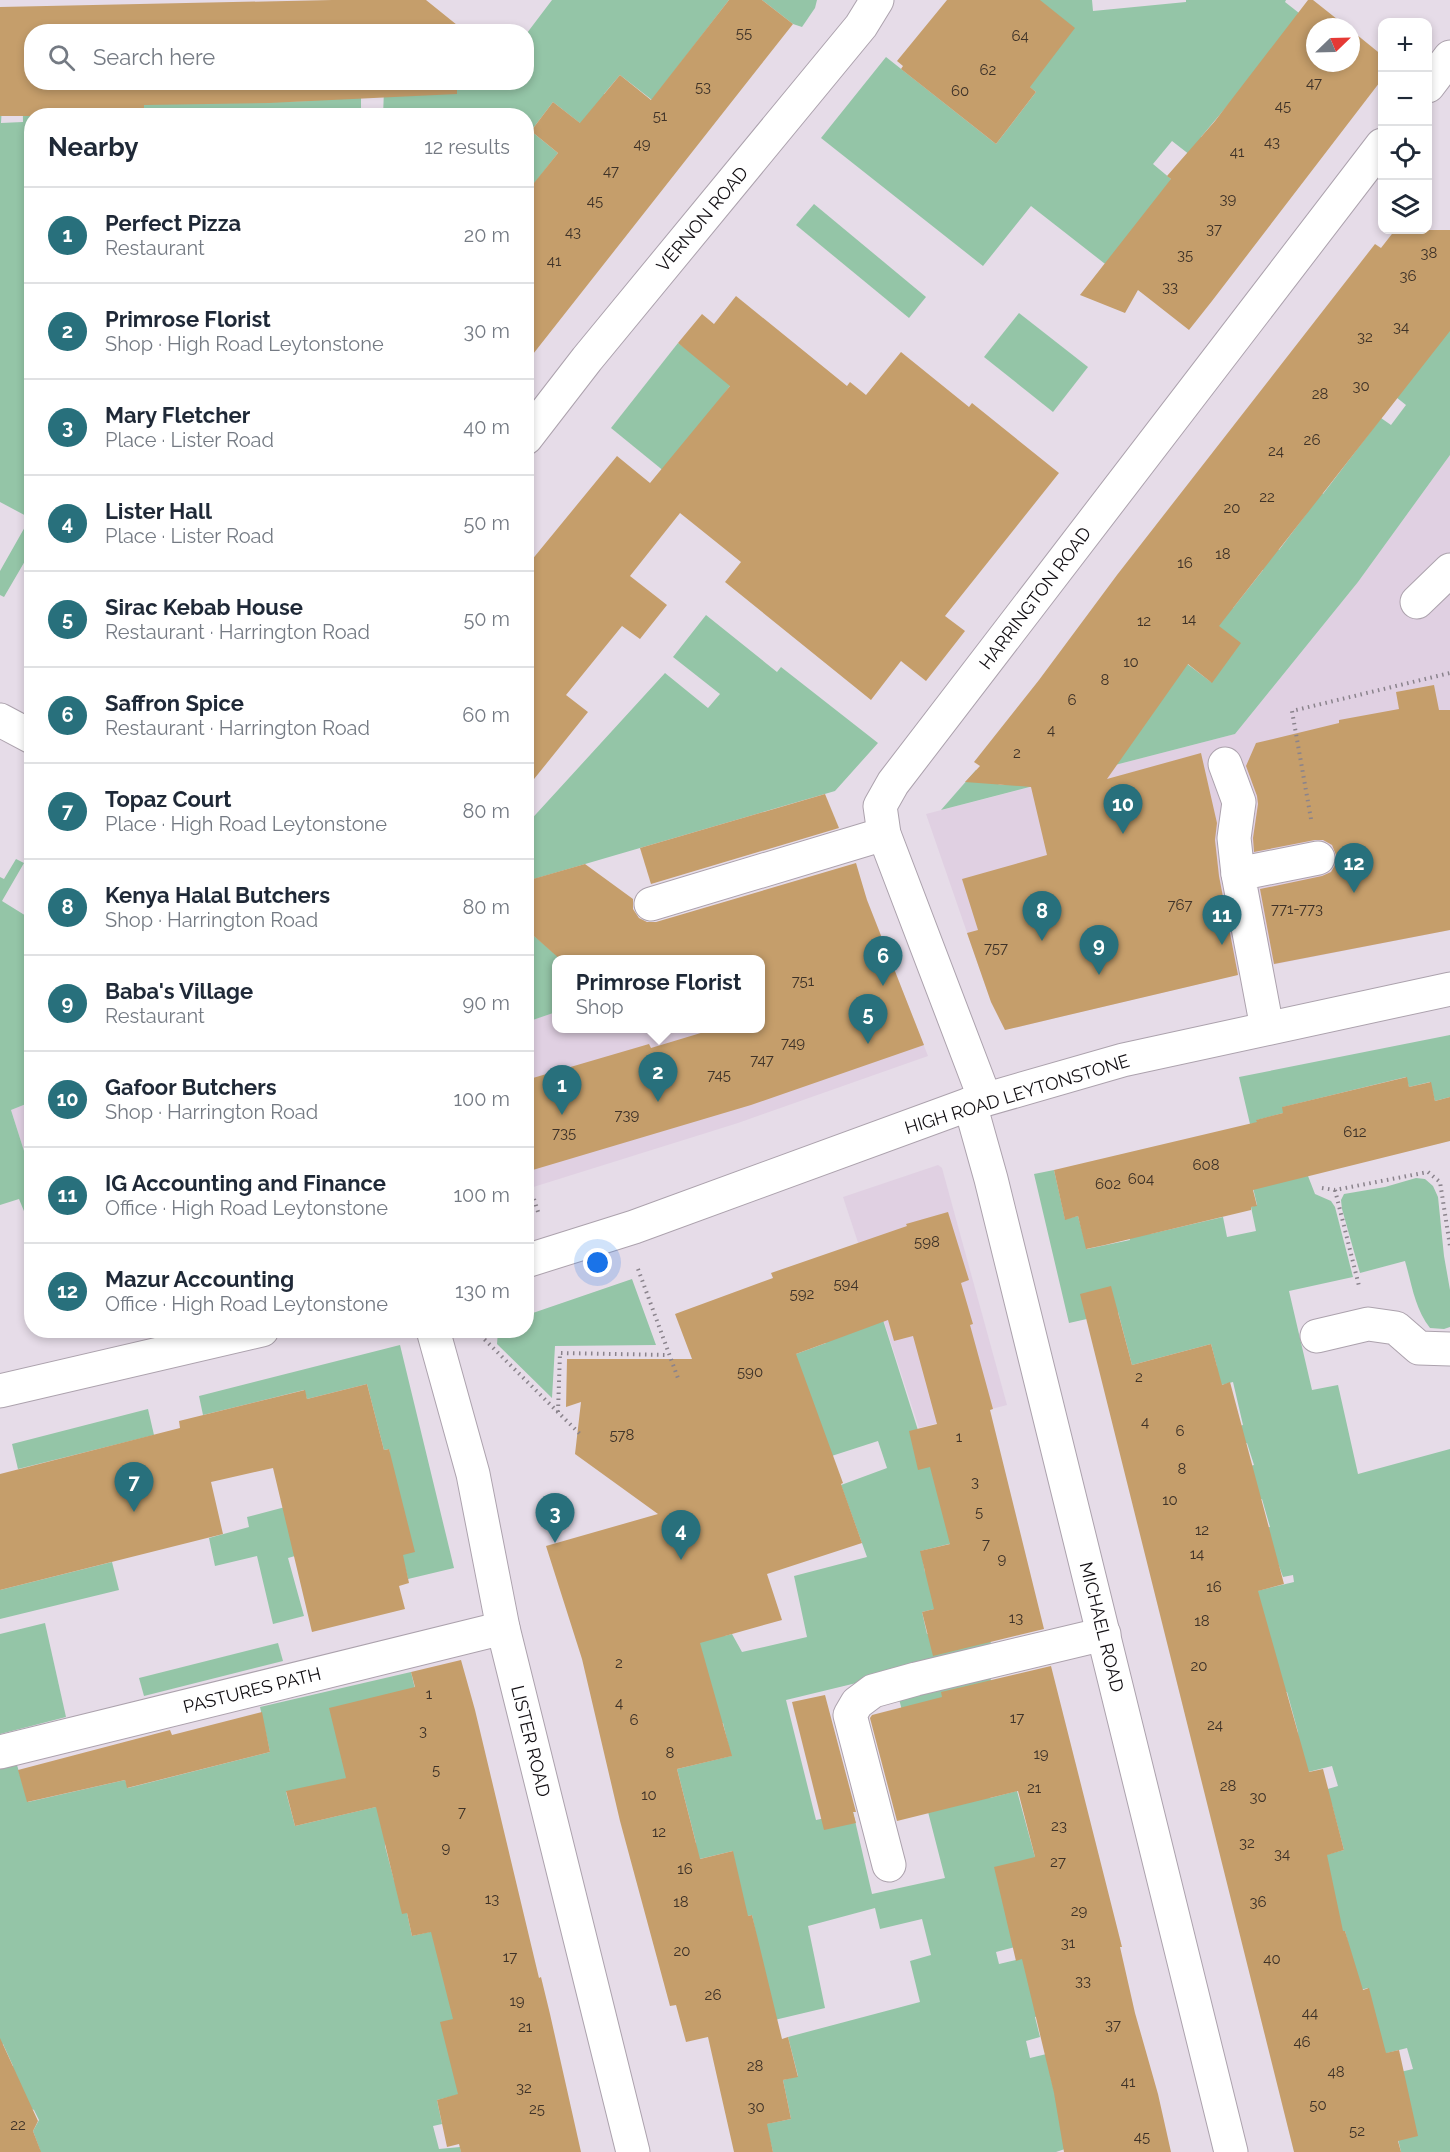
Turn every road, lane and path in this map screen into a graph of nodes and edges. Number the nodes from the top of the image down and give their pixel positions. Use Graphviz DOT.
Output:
graph roads {
  1 [pos="877,0"];
  2 [pos="1450,57"];
  3 [pos="1432,81"];
  4 [pos="1378,152"];
  5 [pos="534,428"];
  6 [pos="1450,570"];
  7 [pos="1417,602"];
  8 [pos="1450,673"];
  9 [pos="0,720"];
  10 [pos="24,734"];
  11 [pos="1225,764"];
  12 [pos="884,834"];
  13 [pos="1318,858"];
  14 [pos="1238,874"];
  15 [pos="651,904"];
  16 [pos="1450,989"];
  17 [pos="1267,1028"];
  18 [pos="977,1102"];
  19 [pos="1322,1188"];
  20 [pos="1335,1190"];
  21 [pos="1450,1246"];
  22 [pos="534,1258"];
  23 [pos="637,1268"];
  24 [pos="1368,1324"];
  25 [pos="1317,1336"];
  26 [pos="228,1338"];
  27 [pos="435,1338"];
  28 [pos="484,1338"];
  29 [pos="1450,1348"];
  30 [pos="669,1355"];
  31 [pos="679,1380"];
  32 [pos="0,1391"];
  33 [pos="558,1412"];
  34 [pos="580,1434"];
  35 [pos="503,1628"];
  36 [pos="1104,1635"];
  37 [pos="0,1752"];
  38 [pos="889,1865"];
  39 [pos="633,2152"];
  40 [pos="1231,2152"];
  1 -- 5 [label="street, VERNON ROAD"];
  2 -- 3 [label="street"];
  4 -- 12 [label="street, HARRINGTON ROAD"];
  6 -- 7 [label="street"];
  8 -- 13 [label="path"];
  9 -- 10 [label="street"];
  11 -- 14 [label="street"];
  12 -- 15 [label="street"];
  12 -- 18 [label="street, HARRINGTON ROAD"];
  13 -- 14 [label="street"];
  14 -- 17 [label="street"];
  16 -- 17 [label="street, HIGH ROAD LEYTONSTONE"];
  17 -- 18 [label="street, HIGH ROAD LEYTONSTONE"];
  18 -- 22 [label="street, HIGH ROAD LEYTONSTONE"];
  18 -- 36 [label="street, MICHAEL ROAD"];
  19 -- 20 [label="path"];
  20 -- 21 [label="path"];
  20 -- 24 [label="path"];
  23 -- 30 [label="path"];
  24 -- 25 [label="street"];
  24 -- 29 [label="street"];
  26 -- 32 [label="street"];
  27 -- 35 [label="street, LISTER ROAD"];
  28 -- 33 [label="path"];
  30 -- 31 [label="path"];
  30 -- 33 [label="path"];
  33 -- 34 [label="path"];
  35 -- 37 [label="street, PASTURES PATH"];
  35 -- 39 [label="street, LISTER ROAD"];
  36 -- 38 [label="street"];
  36 -- 40 [label="street, MICHAEL ROAD"];
}
